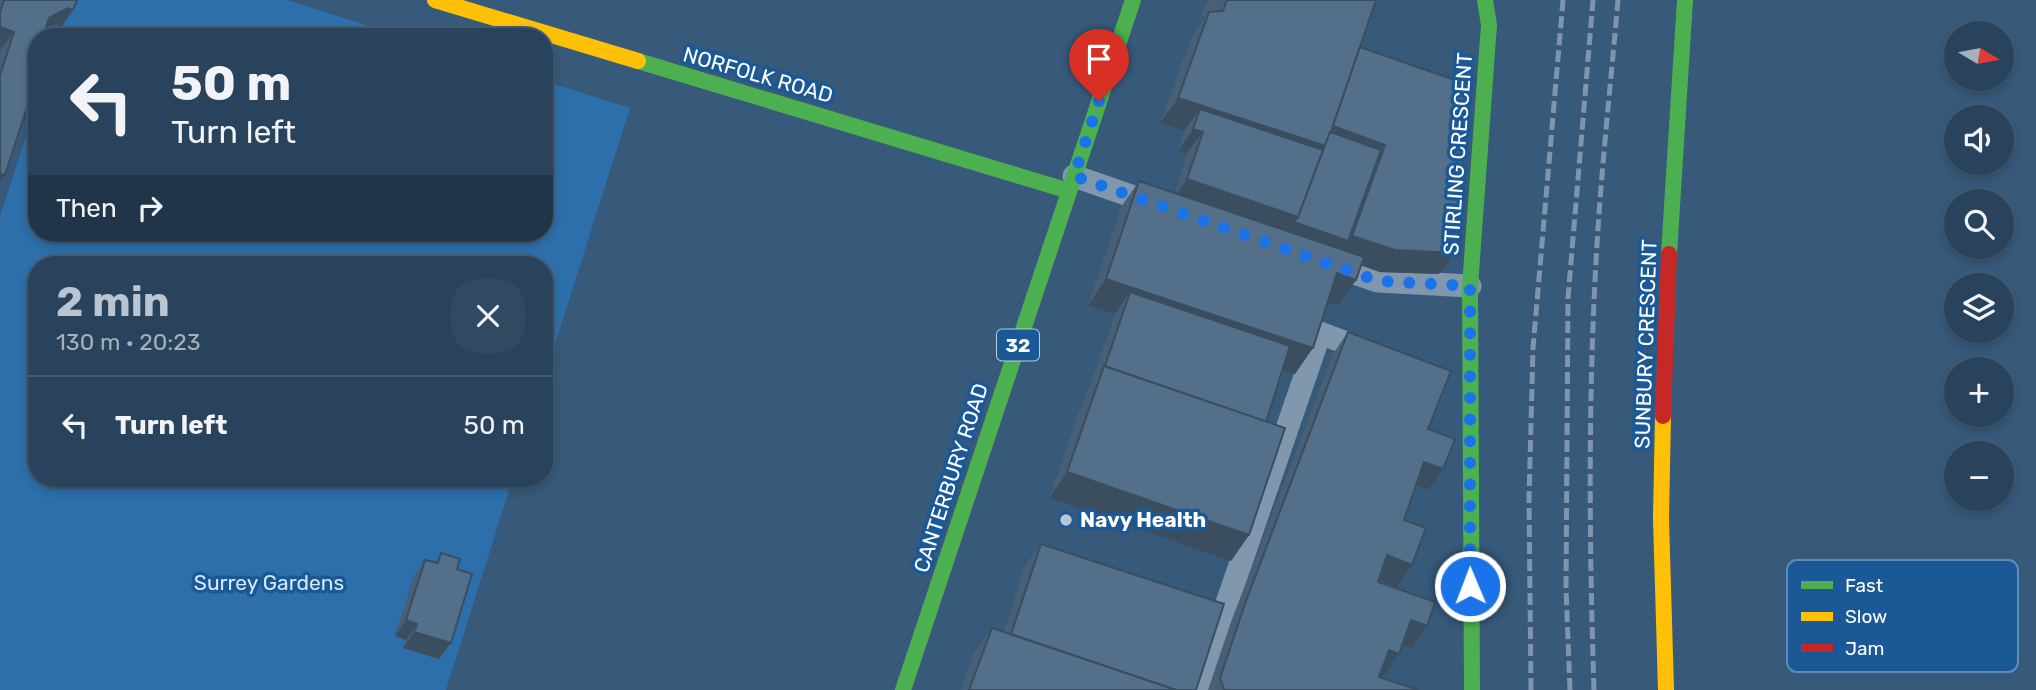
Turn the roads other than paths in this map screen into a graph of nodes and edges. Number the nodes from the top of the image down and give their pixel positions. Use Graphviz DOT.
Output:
graph roads {
  1 [pos="435,0"];
  2 [pos="1133,0"];
  3 [pos="1485,0"];
  4 [pos="1685,0"];
  5 [pos="532,28"];
  6 [pos="553,34"];
  7 [pos="1072,184"];
  8 [pos="1181,213"];
  9 [pos="1313,259"];
  10 [pos="1470,286"];
  11 [pos="1395,361"];
  12 [pos="1445,380"];
  13 [pos="1470,389"];
  14 [pos="902,690"];
  15 [pos="1197,690"];
  16 [pos="1472,690"];
  17 [pos="1666,690"];
  1 -- 5 [label="street, NORFOLK ROAD"];
  2 -- 7 [label="street, CANTERBURY ROAD / 32"];
  3 -- 10 [label="street, STIRLING CRESCENT"];
  4 -- 17 [label="street, SUNBURY CRESCENT"];
  6 -- 7 [label="street, NORFOLK ROAD"];
  7 -- 8 [label="lane"];
  7 -- 14 [label="street, CANTERBURY ROAD / 32"];
  9 -- 10 [label="lane"];
  10 -- 13 [label="street, STIRLING CRESCENT"];
  11 -- 15 [label="lane"];
  12 -- 13 [label="lane"];
  13 -- 16 [label="street, STIRLING CRESCENT"];
}
